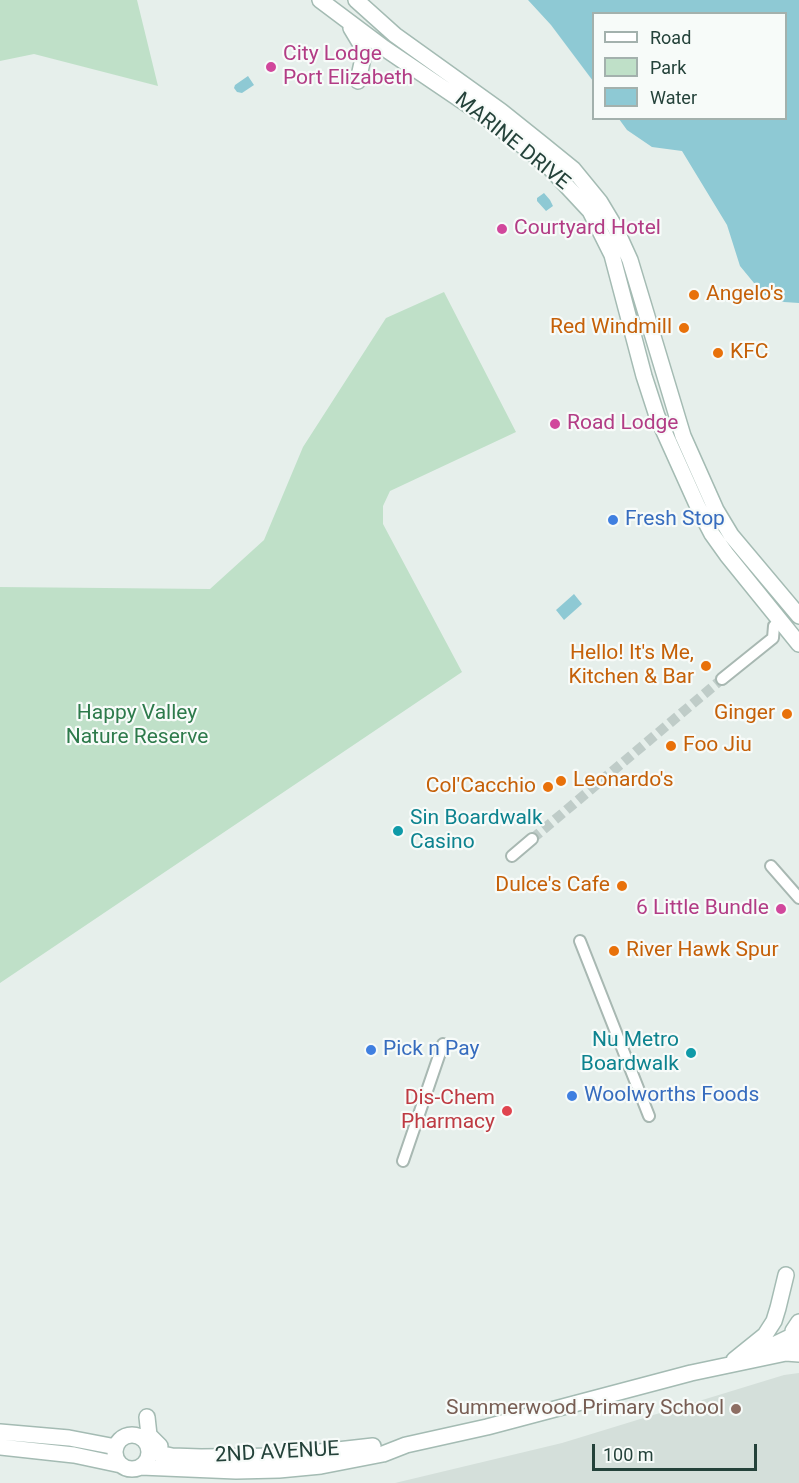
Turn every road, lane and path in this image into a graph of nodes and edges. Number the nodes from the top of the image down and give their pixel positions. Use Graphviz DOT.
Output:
graph roads {
  1 [pos="320,0"];
  2 [pos="356,0"];
  3 [pos="346,20"];
  4 [pos="358,81"];
  5 [pos="799,616"];
  6 [pos="780,621"];
  7 [pos="798,643"];
  8 [pos="722,679"];
  9 [pos="532,838"];
  10 [pos="512,856"];
  11 [pos="771,866"];
  12 [pos="799,898"];
  13 [pos="580,941"];
  14 [pos="442,1044"];
  15 [pos="649,1116"];
  16 [pos="403,1161"];
  17 [pos="786,1275"];
  18 [pos="796,1329"];
  19 [pos="799,1354"];
  20 [pos="735,1363"];
  21 [pos="147,1417"];
  22 [pos="0,1432"];
  23 [pos="0,1447"];
  24 [pos="116,1447"];
  25 [pos="149,1451"];
  26 [pos="201,1457"];
  27 [pos="299,1461"];
  28 [pos="121,1465"];
  29 [pos="141,1467"];
  1 -- 3 [label="main road, MARINE DRIVE"];
  2 -- 5 [label="main road, MARINE DRIVE"];
  3 -- 4 [label="main road"];
  3 -- 6 [label="main road, MARINE DRIVE"];
  6 -- 7 [label="main road, MARINE DRIVE"];
  6 -- 8 [label="street"];
  9 -- 10 [label="street"];
  11 -- 12 [label="street"];
  13 -- 15 [label="street"];
  14 -- 16 [label="street"];
  17 -- 20 [label="main road"];
  18 -- 19 [label="main road"];
  18 -- 20 [label="main road, 2ND AVENUE"];
  19 -- 20 [label="main road, 2ND AVENUE"];
  20 -- 27 [label="main road, 2ND AVENUE"];
  21 -- 26 [label="main road"];
  22 -- 24 [label="main road, 2ND AVENUE"];
  23 -- 28 [label="main road, 2ND AVENUE"];
  24 -- 25 [label="main road, 2ND AVENUE"];
  24 -- 28 [label="main road"];
  25 -- 26 [label="main road, 2ND AVENUE"];
  25 -- 29 [label="main road"];
  26 -- 27 [label="main road, 2ND AVENUE"];
  27 -- 29 [label="main road, 2ND AVENUE"];
  28 -- 29 [label="main road, 2ND AVENUE"];
}
